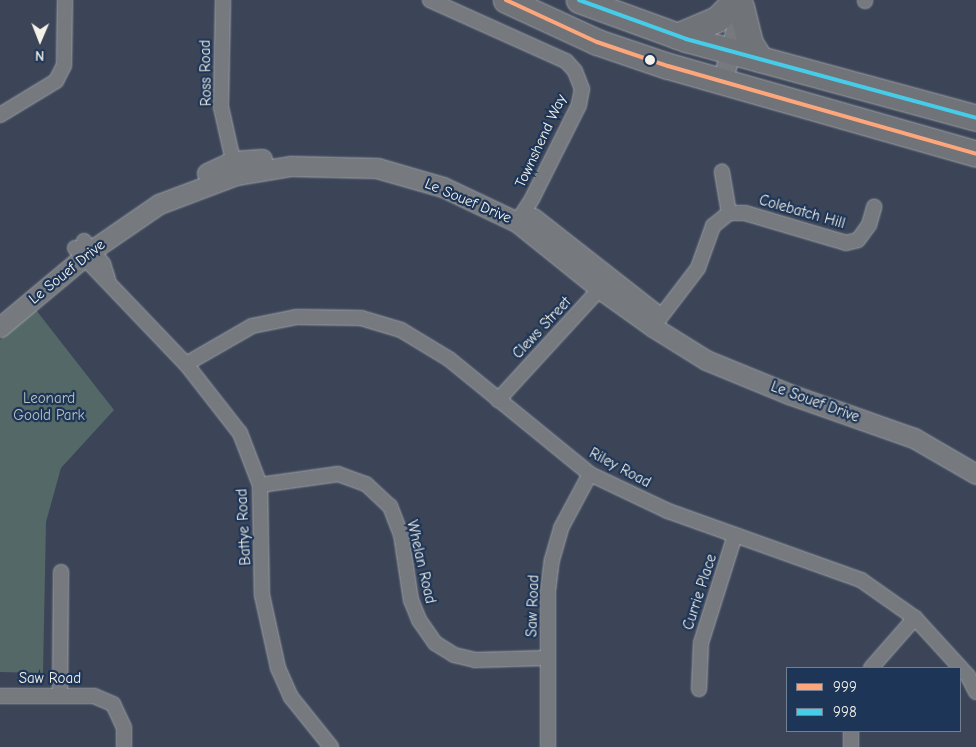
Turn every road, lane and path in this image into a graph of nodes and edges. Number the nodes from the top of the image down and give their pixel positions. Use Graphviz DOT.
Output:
graph roads {
  1 [pos="65,0"];
  2 [pos="222,0"];
  3 [pos="430,0"];
  4 [pos="506,0"];
  5 [pos="579,0"];
  6 [pos="736,3"];
  7 [pos="677,36"];
  8 [pos="725,49"];
  9 [pos="760,59"];
  10 [pos="716,81"];
  11 [pos="0,116"];
  12 [pos="976,118"];
  13 [pos="976,154"];
  14 [pos="235,168"];
  15 [pos="722,172"];
  16 [pos="874,207"];
  17 [pos="729,213"];
  18 [pos="520,216"];
  19 [pos="83,249"];
  20 [pos="605,284"];
  21 [pos="0,312"];
  22 [pos="656,322"];
  23 [pos="0,326"];
  24 [pos="186,364"];
  25 [pos="498,400"];
  26 [pos="976,466"];
  27 [pos="590,474"];
  28 [pos="976,474"];
  29 [pos="260,485"];
  30 [pos="735,535"];
  31 [pos="61,572"];
  32 [pos="916,618"];
  33 [pos="548,658"];
  34 [pos="872,667"];
  35 [pos="960,667"];
  36 [pos="961,668"];
  37 [pos="699,689"];
  38 [pos="976,692"];
  39 [pos="60,695"];
  40 [pos="0,696"];
  41 [pos="851,732"];
  42 [pos="124,747"];
  43 [pos="331,747"];
  44 [pos="548,747"];
  45 [pos="851,747"];
  1 -- 11 [label="street"];
  2 -- 14 [label="street, Ross Road"];
  3 -- 18 [label="street, Townshend Way"];
  4 -- 10 [label="highway"];
  5 -- 7 [label="highway"];
  6 -- 7 [label="highway"];
  6 -- 8 [label="street"];
  6 -- 9 [label="highway"];
  7 -- 8 [label="highway"];
  8 -- 9 [label="highway"];
  8 -- 10 [label="street"];
  9 -- 12 [label="highway"];
  10 -- 13 [label="highway"];
  14 -- 18 [label="street, Le Souef Drive"];
  14 -- 19 [label="street, Le Souef Drive"];
  15 -- 17 [label="street"];
  16 -- 17 [label="street, Colebatch Hill"];
  17 -- 22 [label="street"];
  18 -- 20 [label="street, Le Souef Drive"];
  19 -- 21 [label="street, Le Souef Drive"];
  19 -- 23 [label="street, Le Souef Drive"];
  19 -- 24 [label="street, Battye Road"];
  20 -- 22 [label="street, Le Souef Drive"];
  20 -- 25 [label="street, Clews Street"];
  22 -- 26 [label="street, Le Souef Drive"];
  22 -- 28 [label="street, Le Souef Drive"];
  24 -- 25 [label="street, Riley Road"];
  24 -- 29 [label="street, Battye Road"];
  25 -- 27 [label="street, Riley Road"];
  27 -- 30 [label="street, Riley Road"];
  27 -- 33 [label="street, Saw Road"];
  29 -- 33 [label="street, Whelan Road"];
  29 -- 43 [label="street, Battye Road"];
  30 -- 32 [label="street, Riley Road"];
  30 -- 37 [label="street, Currie Place"];
  31 -- 39 [label="street"];
  32 -- 34 [label="street"];
  32 -- 35 [label="street, Riley Road"];
  33 -- 44 [label="street, Saw Road"];
  36 -- 38 [label="street, Riley Road"];
  39 -- 40 [label="street, Saw Road"];
  39 -- 42 [label="street, Saw Road"];
  41 -- 45 [label="street"];
}
